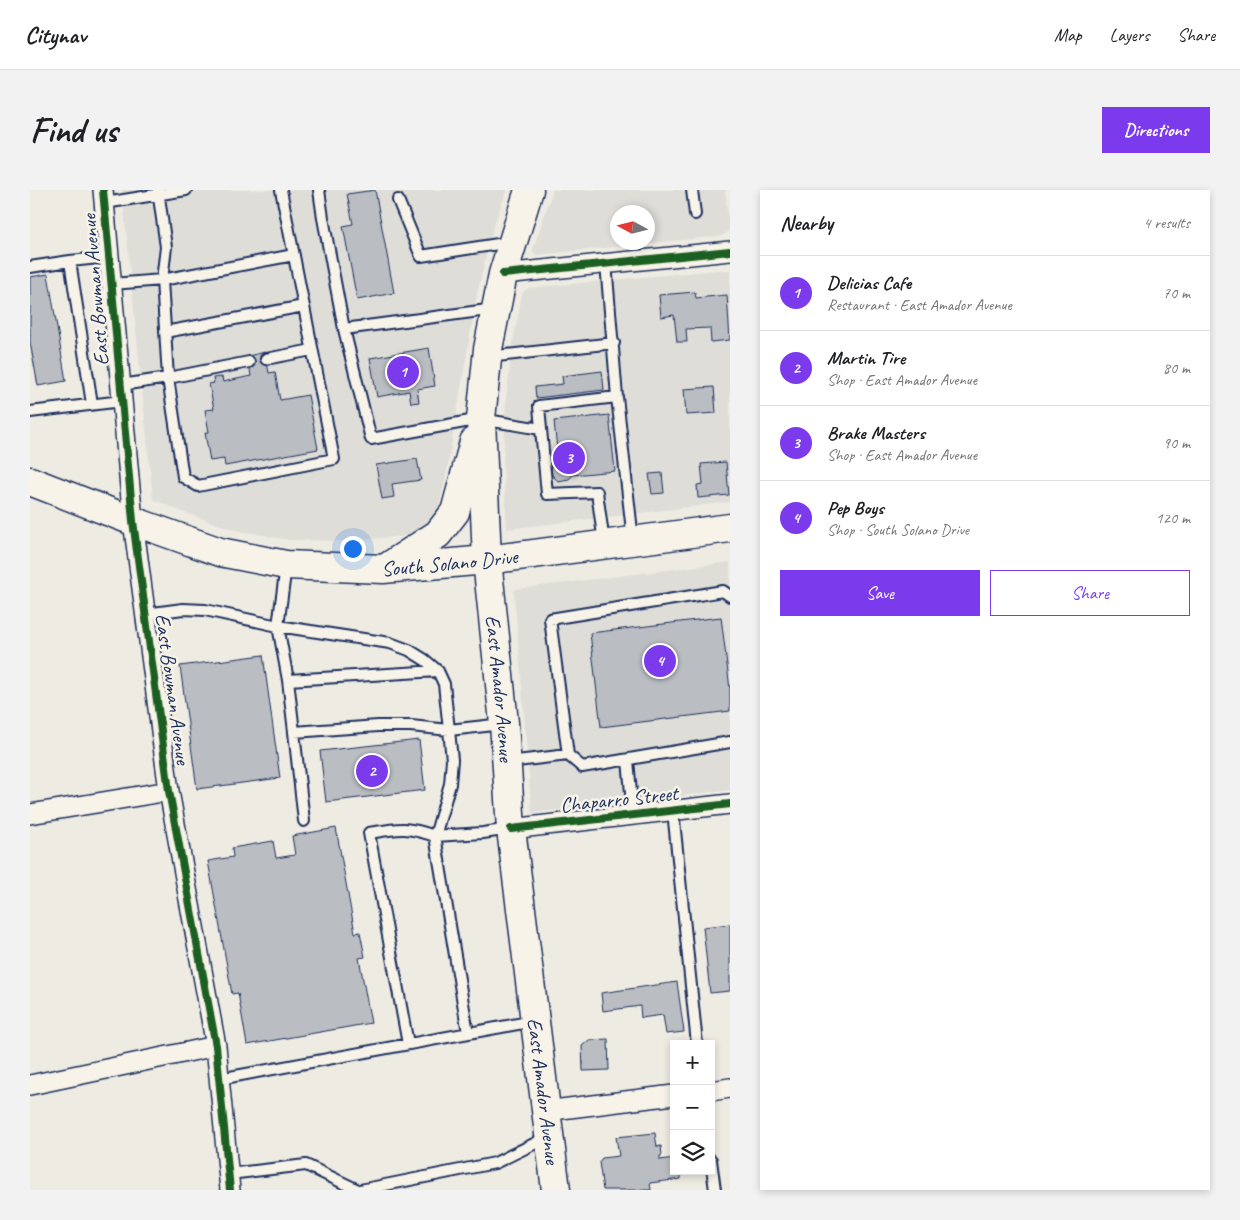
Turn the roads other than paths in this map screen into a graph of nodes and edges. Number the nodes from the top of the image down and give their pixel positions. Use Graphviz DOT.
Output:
graph roads {
  1 [pos="186,190"];
  2 [pos="281,190"];
  3 [pos="319,190"];
  4 [pos="529,190"];
  5 [pos="692,190"];
  6 [pos="159,192"];
  7 [pos="104,197"];
  8 [pos="398,200"];
  9 [pos="694,214"];
  10 [pos="512,242"];
  11 [pos="730,250"];
  12 [pos="294,256"];
  13 [pos="109,257"];
  14 [pos="70,261"];
  15 [pos="606,263"];
  16 [pos="30,267"];
  17 [pos="503,274"];
  18 [pos="162,280"];
  19 [pos="112,284"];
  20 [pos="304,306"];
  21 [pos="496,309"];
  22 [pos="344,329"];
  23 [pos="165,332"];
  24 [pos="614,343"];
  25 [pos="312,350"];
  26 [pos="487,357"];
  27 [pos="266,359"];
  28 [pos="249,362"];
  29 [pos="168,378"];
  30 [pos="121,393"];
  31 [pos="617,397"];
  32 [pos="92,404"];
  33 [pos="30,412"];
  34 [pos="481,419"];
  35 [pos="540,428"];
  36 [pos="30,481"];
  37 [pos="133,521"];
  38 [pos="730,528"];
  39 [pos="633,540"];
  40 [pos="604,544"];
  41 [pos="487,560"];
  42 [pos="286,565"];
  43 [pos="383,570"];
  44 [pos="730,596"];
  45 [pos="145,614"];
  46 [pos="278,626"];
  47 [pos="438,671"];
  48 [pos="288,680"];
  49 [pos="504,724"];
  50 [pos="449,730"];
  51 [pos="294,732"];
  52 [pos="730,742"];
  53 [pos="568,755"];
  54 [pos="628,760"];
  55 [pos="507,762"];
  56 [pos="169,790"];
  57 [pos="730,804"];
  58 [pos="673,811"];
  59 [pos="30,814"];
  60 [pos="633,815"];
  61 [pos="304,820"];
  62 [pos="511,829"];
  63 [pos="435,836"];
  64 [pos="535,1020"];
  65 [pos="468,1033"];
  66 [pos="697,1040"];
  67 [pos="408,1044"];
  68 [pos="216,1046"];
  69 [pos="219,1079"];
  70 [pos="30,1085"];
  71 [pos="730,1088"];
  72 [pos="715,1090"];
  73 [pos="670,1096"];
  74 [pos="547,1124"];
  75 [pos="713,1175"];
  76 [pos="229,1182"];
  77 [pos="359,1190"];
  78 [pos="556,1190"];
  79 [pos="715,1190"];
  1 -- 6 [label="lane"];
  2 -- 12 [label="lane"];
  3 -- 22 [label="lane"];
  4 -- 10 [label="main road, East Amador Avenue"];
  5 -- 9 [label="lane"];
  6 -- 7 [label="lane"];
  6 -- 18 [label="lane"];
  7 -- 13 [label="street, East Bowman Avenue"];
  8 -- 10 [label="lane"];
  10 -- 17 [label="main road, East Amador Avenue"];
  11 -- 15 [label="street"];
  12 -- 18 [label="lane"];
  12 -- 20 [label="lane"];
  13 -- 14 [label="lane"];
  13 -- 19 [label="street, East Bowman Avenue"];
  14 -- 16 [label="lane"];
  14 -- 32 [label="lane"];
  15 -- 17 [label="street"];
  15 -- 24 [label="lane"];
  17 -- 21 [label="main road, East Amador Avenue"];
  18 -- 19 [label="lane"];
  18 -- 23 [label="lane"];
  19 -- 30 [label="street, East Bowman Avenue"];
  20 -- 23 [label="lane"];
  20 -- 25 [label="lane"];
  21 -- 22 [label="lane"];
  21 -- 26 [label="main road, East Amador Avenue"];
  22 -- 34 [label="lane"];
  23 -- 29 [label="lane"];
  24 -- 26 [label="lane"];
  24 -- 31 [label="lane"];
  25 -- 27 [label="lane"];
  25 -- 29 [label="lane"];
  26 -- 34 [label="main road, East Amador Avenue"];
  28 -- 29 [label="lane"];
  29 -- 30 [label="lane"];
  30 -- 32 [label="lane"];
  30 -- 37 [label="street, East Bowman Avenue"];
  31 -- 35 [label="lane"];
  31 -- 39 [label="lane"];
  32 -- 33 [label="lane"];
  34 -- 35 [label="lane"];
  34 -- 41 [label="main road, East Amador Avenue"];
  34 -- 43 [label="main road"];
  35 -- 40 [label="lane"];
  36 -- 37 [label="main road, South Solano Drive"];
  37 -- 42 [label="main road, South Solano Drive"];
  37 -- 45 [label="street, East Bowman Avenue"];
  38 -- 39 [label="main road, South Solano Drive"];
  39 -- 40 [label="main road, South Solano Drive"];
  40 -- 41 [label="main road, South Solano Drive"];
  41 -- 43 [label="main road, South Solano Drive"];
  41 -- 49 [label="main road, East Amador Avenue"];
  42 -- 43 [label="main road, South Solano Drive"];
  42 -- 46 [label="lane"];
  44 -- 53 [label="lane"];
  45 -- 46 [label="lane"];
  45 -- 56 [label="street, East Bowman Avenue"];
  46 -- 47 [label="lane"];
  46 -- 48 [label="lane"];
  47 -- 48 [label="lane"];
  47 -- 50 [label="lane"];
  48 -- 51 [label="lane"];
  49 -- 50 [label="lane"];
  49 -- 55 [label="main road, East Amador Avenue"];
  50 -- 51 [label="lane"];
  50 -- 63 [label="lane"];
  51 -- 61 [label="lane"];
  52 -- 54 [label="lane"];
  53 -- 54 [label="lane"];
  53 -- 55 [label="lane"];
  54 -- 60 [label="lane"];
  55 -- 62 [label="main road, East Amador Avenue"];
  56 -- 59 [label="street"];
  56 -- 68 [label="street, East Bowman Avenue"];
  57 -- 58 [label="street, Chaparro Street"];
  58 -- 60 [label="street, Chaparro Street"];
  58 -- 66 [label="lane"];
  60 -- 62 [label="street, Chaparro Street"];
  62 -- 63 [label="lane"];
  62 -- 64 [label="main road, East Amador Avenue"];
  63 -- 65 [label="lane"];
  63 -- 67 [label="lane"];
  64 -- 65 [label="lane"];
  64 -- 74 [label="main road, East Amador Avenue"];
  65 -- 67 [label="lane"];
  67 -- 69 [label="lane"];
  68 -- 69 [label="street, East Bowman Avenue"];
  68 -- 70 [label="street"];
  69 -- 76 [label="street, East Bowman Avenue"];
  71 -- 72 [label="street"];
  73 -- 74 [label="street"];
  74 -- 77 [label="lane"];
  74 -- 78 [label="main road, East Amador Avenue"];
  75 -- 79 [label="lane"];
  76 -- 77 [label="lane"];
}
